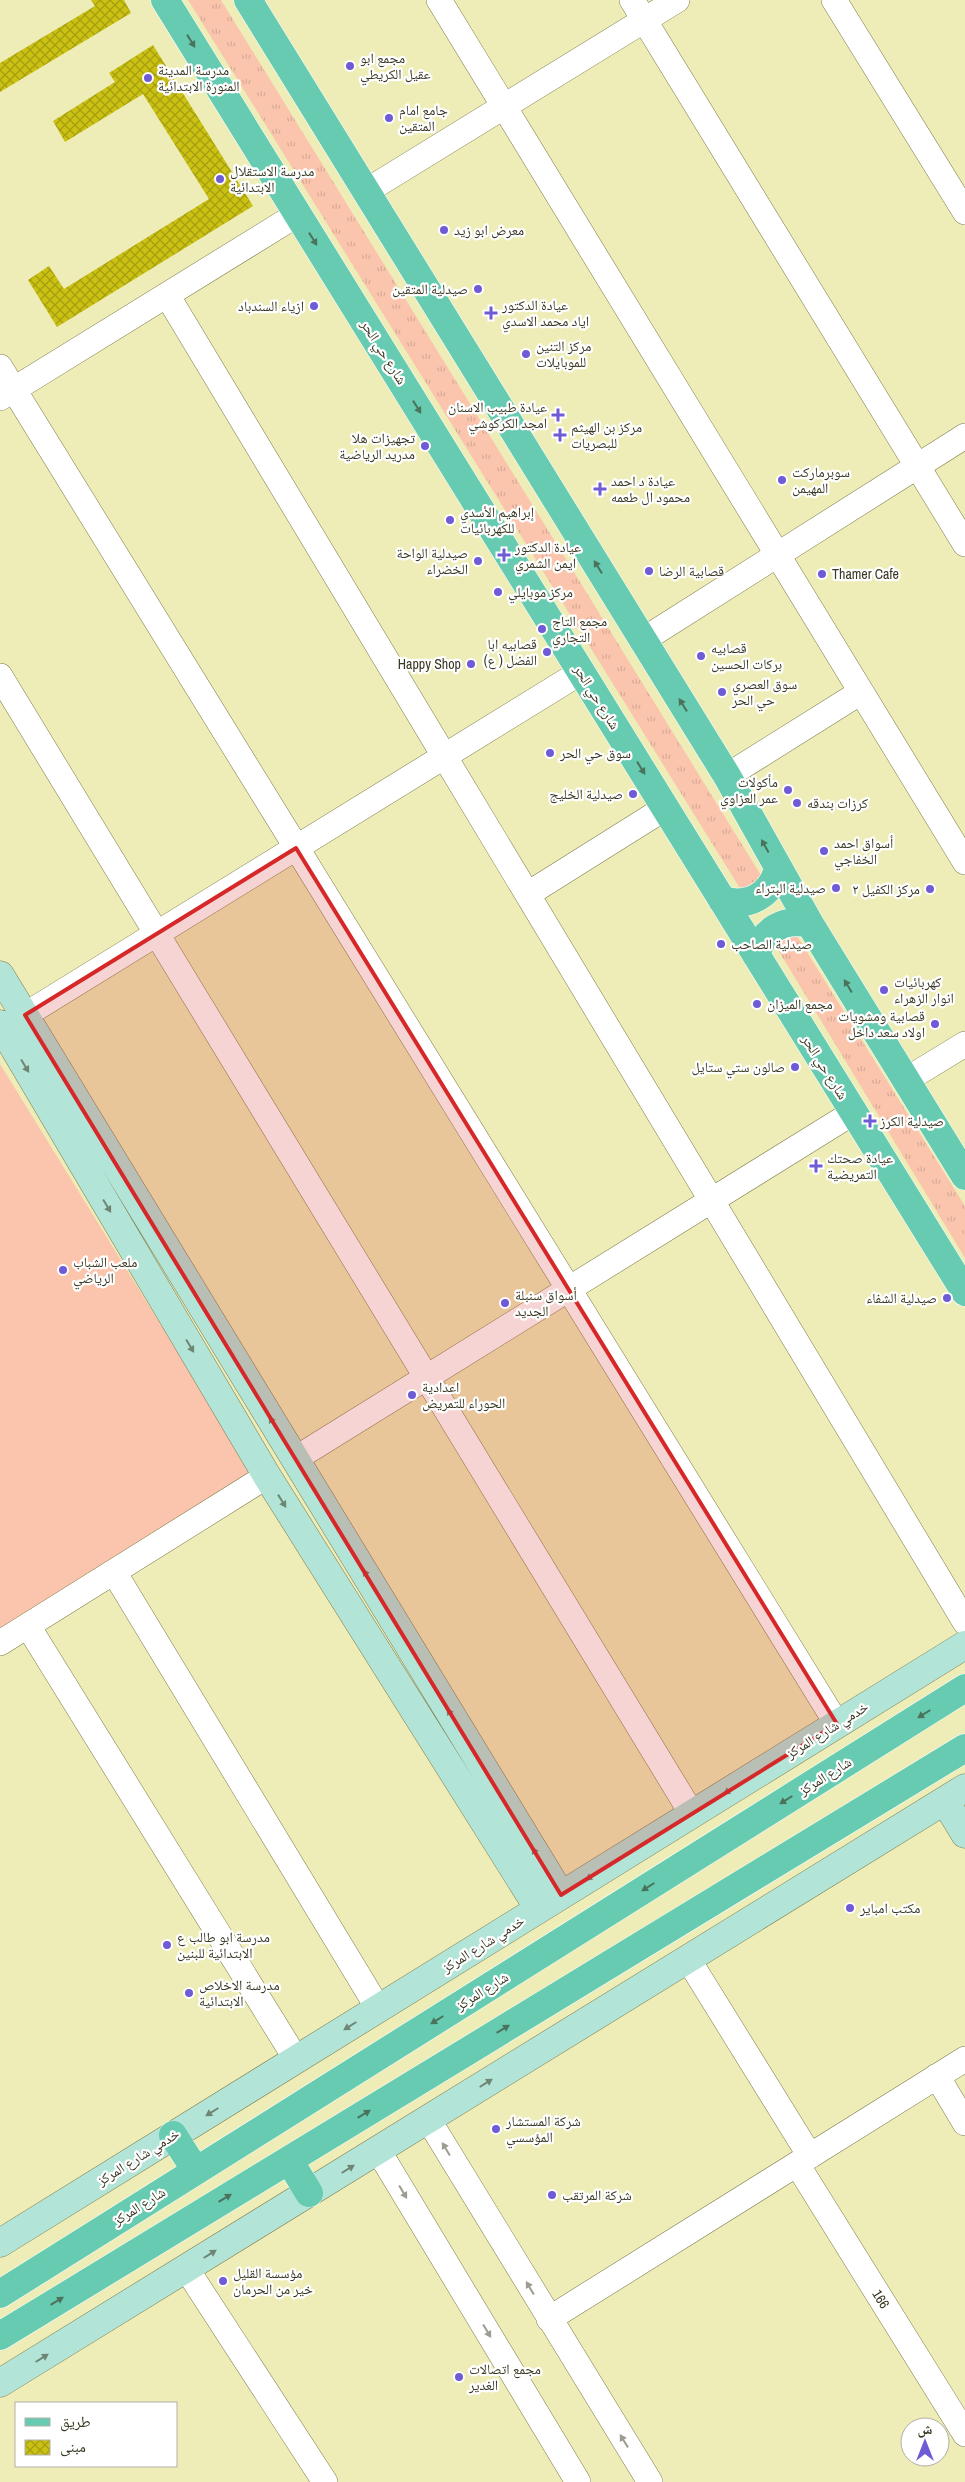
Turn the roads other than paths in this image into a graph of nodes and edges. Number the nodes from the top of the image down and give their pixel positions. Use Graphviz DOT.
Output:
graph roads {
  1 [pos="165,0"];
  2 [pos="248,0"];
  3 [pos="439,0"];
  4 [pos="677,0"];
  5 [pos="834,0"];
  6 [pos="638,10"];
  7 [pos="504,106"];
  8 [pos="365,192"];
  9 [pos="965,212"];
  10 [pos="298,214"];
  11 [pos="167,295"];
  12 [pos="0,367"];
  13 [pos="7,394"];
  14 [pos="965,436"];
  15 [pos="917,466"];
  16 [pos="965,544"];
  17 [pos="778,555"];
  18 [pos="643,640"];
  19 [pos="581,672"];
  20 [pos="0,676"];
  21 [pos="861,692"];
  22 [pos="444,756"];
  23 [pos="727,776"];
  24 [pos="665,808"];
  25 [pos="296,848"];
  26 [pos="965,862"];
  27 [pos="778,869"];
  28 [pos="528,894"];
  29 [pos="722,900"];
  30 [pos="810,924"];
  31 [pos="157,934"];
  32 [pos="756,955"];
  33 [pos="0,975"];
  34 [pos="25,1016"];
  35 [pos="0,1024"];
  36 [pos="965,1044"];
  37 [pos="906,1080"];
  38 [pos="854,1112"];
  39 [pos="965,1176"];
  40 [pos="712,1201"];
  41 [pos="569,1290"];
  42 [pos="965,1292"];
  43 [pos="427,1378"];
  44 [pos="295,1459"];
  45 [pos="267,1476"];
  46 [pos="114,1572"];
  47 [pos="965,1622"];
  48 [pos="28,1626"];
  49 [pos="0,1642"];
  50 [pos="965,1645"];
  51 [pos="965,1688"];
  52 [pos="837,1724"];
  53 [pos="965,1748"];
  54 [pos="955,1794"];
  55 [pos="692,1814"];
  56 [pos="965,1834"];
  57 [pos="550,1902"];
  58 [pos="688,1959"];
  59 [pos="378,2008"];
  60 [pos="296,2059"];
  61 [pos="965,2059"];
  62 [pos="938,2076"];
  63 [pos="428,2119"];
  64 [pos="965,2123"];
  65 [pos="173,2136"];
  66 [pos="378,2150"];
  67 [pos="289,2160"];
  68 [pos="803,2160"];
  69 [pos="196,2171"];
  70 [pos="309,2193"];
  71 [pos="0,2242"];
  72 [pos="186,2268"];
  73 [pos="0,2294"];
  74 [pos="548,2319"];
  75 [pos="0,2336"];
  76 [pos="0,2383"];
  77 [pos="965,2434"];
  78 [pos="325,2482"];
  79 [pos="578,2482"];
  80 [pos="650,2482"];
  1 -- 10 [label="main road, شارع حي الحر, one-way"];
  2 -- 8 [label="main road"];
  3 -- 7 [label="street"];
  4 -- 6 [label="street"];
  5 -- 9 [label="street"];
  6 -- 7 [label="street"];
  6 -- 15 [label="street"];
  7 -- 8 [label="street"];
  7 -- 17 [label="street"];
  18 -- 8 [label="main road, one-way"];
  10 -- 11 [label="street"];
  10 -- 19 [label="main road, شارع حي الحر, one-way"];
  11 -- 13 [label="street"];
  11 -- 22 [label="street"];
  12 -- 13 [label="street"];
  13 -- 25 [label="street"];
  14 -- 15 [label="street"];
  15 -- 16 [label="street"];
  15 -- 17 [label="street"];
  17 -- 18 [label="street"];
  17 -- 21 [label="street"];
  23 -- 18 [label="main road, one-way"];
  19 -- 22 [label="street"];
  19 -- 24 [label="main road, شارع حي الحر, one-way"];
  20 -- 31 [label="street"];
  21 -- 23 [label="street"];
  21 -- 26 [label="street"];
  22 -- 25 [label="street"];
  22 -- 28 [label="street"];
  27 -- 23 [label="main road, one-way"];
  24 -- 28 [label="street"];
  24 -- 29 [label="main road, شارع حي الحر"];
  25 -- 31 [label="street"];
  25 -- 41 [label="street"];
  27 -- 29 [label="main road"];
  27 -- 30 [label="main road"];
  28 -- 40 [label="street"];
  29 -- 32 [label="main road, شارع حي الحر"];
  30 -- 32 [label="main road"];
  37 -- 30 [label="main road, one-way"];
  31 -- 34 [label="street"];
  31 -- 43 [label="street"];
  32 -- 38 [label="main road, شارع حي الحر"];
  33 -- 34 [label="street"];
  44 -- 34 [label="street, one-way"];
  35 -- 45 [label="street, one-way"];
  36 -- 37 [label="street"];
  37 -- 39 [label="main road"];
  38 -- 40 [label="street"];
  38 -- 42 [label="main road, شارع حي الحر"];
  40 -- 41 [label="street"];
  40 -- 47 [label="street"];
  41 -- 43 [label="street"];
  41 -- 52 [label="street"];
  43 -- 44 [label="street"];
  43 -- 55 [label="street"];
  57 -- 44 [label="street, one-way"];
  45 -- 46 [label="street"];
  45 -- 57 [label="street, one-way"];
  46 -- 48 [label="street"];
  46 -- 59 [label="street"];
  48 -- 49 [label="street"];
  48 -- 60 [label="street"];
  50 -- 52 [label="street, خدمي شارع المركز"];
  51 -- 69 [label="main road, شارع المركز, one-way"];
  52 -- 55 [label="street, خدمي شارع المركز, one-way"];
  67 -- 53 [label="main road, one-way"];
  54 -- 56 [label="street"];
  54 -- 58 [label="street"];
  55 -- 57 [label="street, خدمي شارع المركز, one-way"];
  57 -- 59 [label="street, خدمي شارع المركز"];
  63 -- 58 [label="street, one-way"];
  58 -- 68 [label="street, 166"];
  59 -- 60 [label="street, خدمي شارع المركز, one-way"];
  60 -- 65 [label="street, خدمي شارع المركز, one-way"];
  61 -- 62 [label="street"];
  62 -- 64 [label="street"];
  62 -- 68 [label="street"];
  63 -- 66 [label="street"];
  74 -- 63 [label="street, one-way"];
  65 -- 69 [label="main road"];
  65 -- 71 [label="street, خدمي شارع المركز"];
  70 -- 66 [label="street, one-way"];
  66 -- 79 [label="street, one-way"];
  67 -- 70 [label="main road"];
  75 -- 67 [label="main road, one-way"];
  68 -- 74 [label="street"];
  68 -- 77 [label="street, 166"];
  69 -- 73 [label="main road, شارع المركز"];
  72 -- 70 [label="street, one-way"];
  76 -- 72 [label="street, one-way"];
  72 -- 78 [label="street"];
  80 -- 74 [label="street, one-way"];
}
